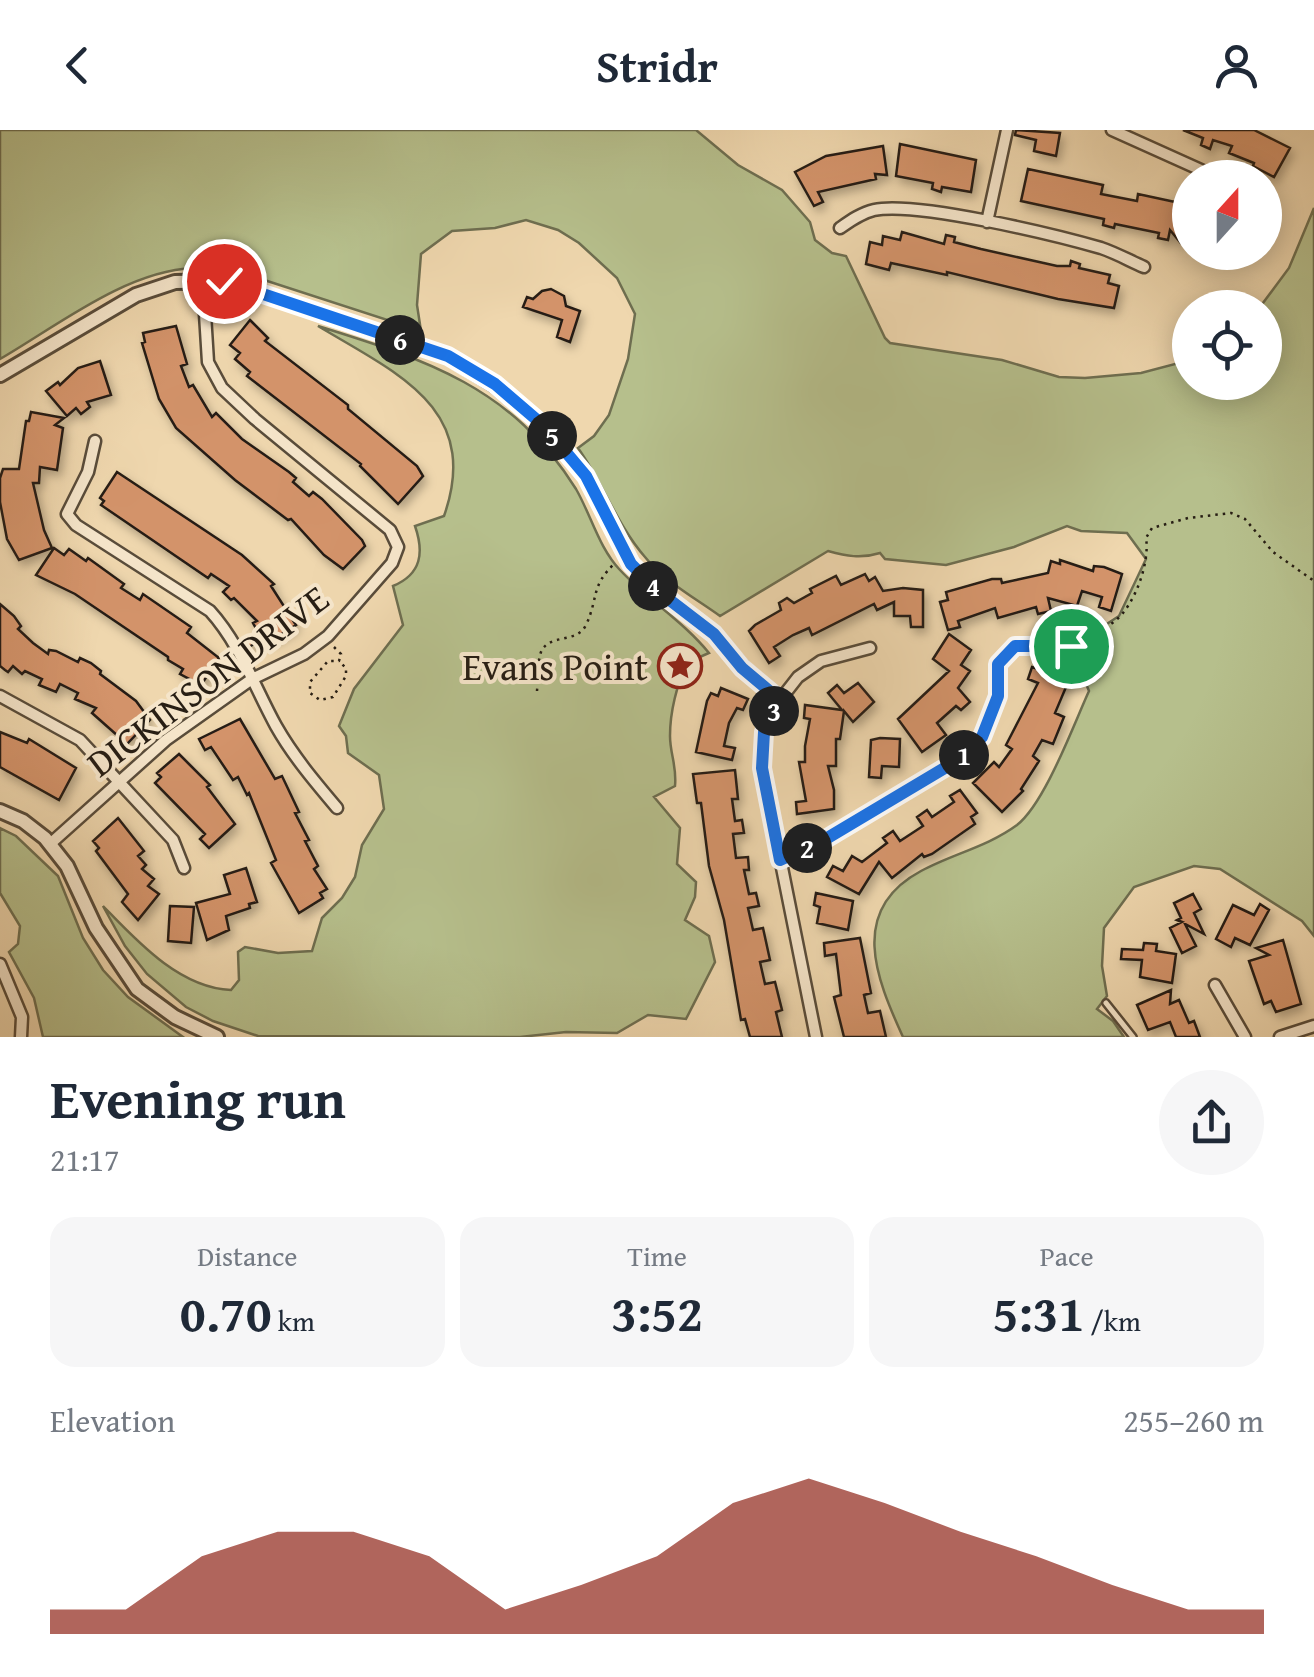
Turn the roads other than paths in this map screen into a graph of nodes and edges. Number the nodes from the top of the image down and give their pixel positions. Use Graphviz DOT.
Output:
graph roads {
  1 [pos="1007,130"];
  2 [pos="1112,130"];
  3 [pos="1178,160"];
  4 [pos="987,222"];
  5 [pos="840,228"];
  6 [pos="1144,267"];
  7 [pos="203,282"];
  8 [pos="0,374"];
  9 [pos="95,441"];
  10 [pos="1071,646"];
  11 [pos="870,648"];
  12 [pos="252,679"];
  13 [pos="0,696"];
  14 [pos="780,700"];
  15 [pos="120,781"];
  16 [pos="337,808"];
  17 [pos="0,811"];
  18 [pos="50,844"];
  19 [pos="780,860"];
  20 [pos="184,868"];
  21 [pos="0,964"];
  22 [pos="1215,985"];
  23 [pos="1106,1003"];
  24 [pos="1314,1026"];
  25 [pos="21,1037"];
  26 [pos="216,1037"];
  27 [pos="816,1037"];
  28 [pos="1133,1037"];
  29 [pos="1245,1037"];
  30 [pos="1280,1037"];
  1 -- 4 [label="street"];
  2 -- 3 [label="street"];
  4 -- 5 [label="street"];
  4 -- 6 [label="street"];
  7 -- 8 [label="street"];
  7 -- 12 [label="street, DICKINSON DRIVE"];
  7 -- 14 [label="street"];
  9 -- 12 [label="street"];
  10 -- 19 [label="street"];
  11 -- 14 [label="street"];
  12 -- 15 [label="street, DICKINSON DRIVE"];
  12 -- 16 [label="street"];
  13 -- 15 [label="street"];
  14 -- 19 [label="street"];
  15 -- 18 [label="street, DICKINSON DRIVE"];
  15 -- 20 [label="street"];
  17 -- 18 [label="street"];
  18 -- 26 [label="street"];
  19 -- 27 [label="street"];
  21 -- 25 [label="street"];
  22 -- 29 [label="street"];
  23 -- 28 [label="lane"];
  24 -- 30 [label="street"];
}
